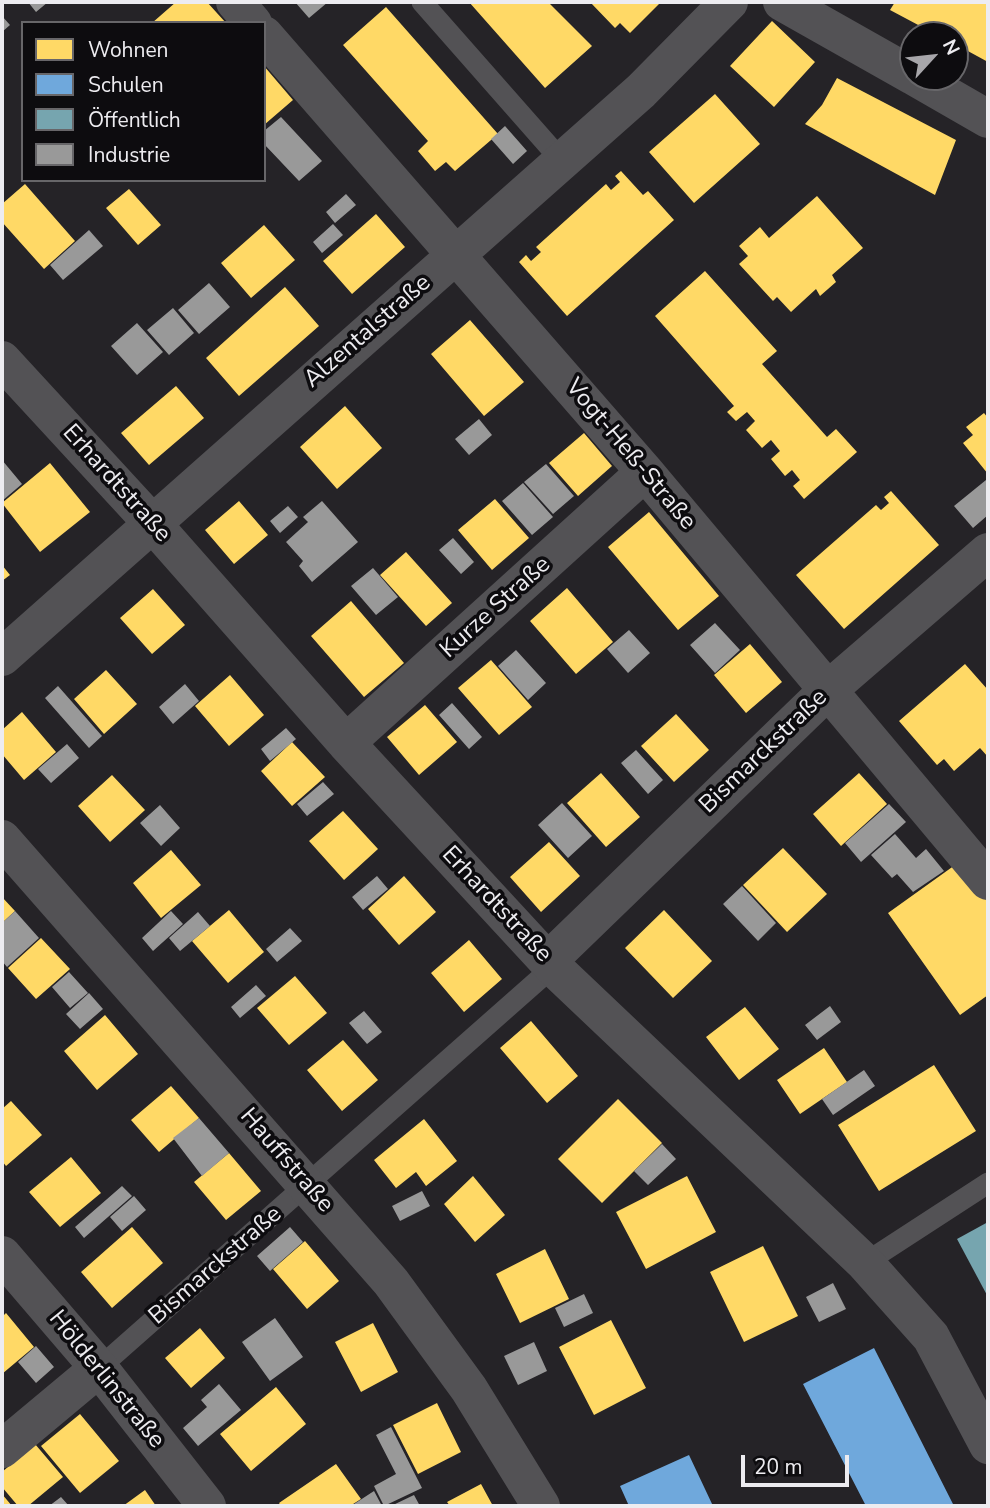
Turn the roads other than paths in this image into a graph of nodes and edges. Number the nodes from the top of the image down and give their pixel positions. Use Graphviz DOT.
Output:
graph roads {
  1 [pos="235,2"];
  2 [pos="422,2"];
  3 [pos="729,2"];
  4 [pos="782,2"];
  5 [pos="251,21"];
  6 [pos="266,37"];
  7 [pos="899,68"];
  8 [pos="940,91"];
  9 [pos="988,118"];
  10 [pos="562,161"];
  11 [pos="457,254"];
  12 [pos="2,360"];
  13 [pos="645,472"];
  14 [pos="152,523"];
  15 [pos="988,552"];
  16 [pos="2,657"];
  17 [pos="828,690"];
  18 [pos="346,743"];
  19 [pos="2,839"];
  20 [pos="988,881"];
  21 [pos="551,964"];
  22 [pos="988,1183"];
  23 [pos="307,1186"];
  24 [pos="2,1255"];
  25 [pos="865,1263"];
  26 [pos="99,1368"];
  27 [pos="988,1445"];
  28 [pos="2,1449"];
  29 [pos="207,1506"];
  30 [pos="541,1506"];
  1 -- 5 [label="street"];
  2 -- 10 [label="lane"];
  3 -- 10 [label="street, Alzentalstraße"];
  4 -- 7 [label="street"];
  6 -- 11 [label="street, Vogt-Heß-Straße"];
  8 -- 9 [label="street"];
  10 -- 11 [label="street, Alzentalstraße"];
  11 -- 13 [label="street, Vogt-Heß-Straße"];
  11 -- 14 [label="street, Alzentalstraße"];
  12 -- 14 [label="street, Erhardtstraße"];
  13 -- 17 [label="street, Vogt-Heß-Straße"];
  13 -- 18 [label="street, Kurze Straße"];
  14 -- 16 [label="street, Alzentalstraße"];
  14 -- 18 [label="street, Erhardtstraße"];
  15 -- 17 [label="street, Bismarckstraße"];
  17 -- 20 [label="street, Vogt-Heß-Straße"];
  17 -- 21 [label="street, Bismarckstraße"];
  18 -- 21 [label="street, Erhardtstraße"];
  19 -- 23 [label="street, Hauffstraße"];
  21 -- 23 [label="lane, Bismarckstraße"];
  21 -- 25 [label="street, Erhardtstraße"];
  22 -- 25 [label="lane"];
  23 -- 26 [label="lane, Bismarckstraße"];
  23 -- 30 [label="street, Hauffstraße"];
  24 -- 26 [label="street, Hölderlinstraße"];
  25 -- 27 [label="street, Erhardtstraße"];
  26 -- 28 [label="street, Bismarckstraße"];
  26 -- 29 [label="street, Hölderlinstraße"];
}
